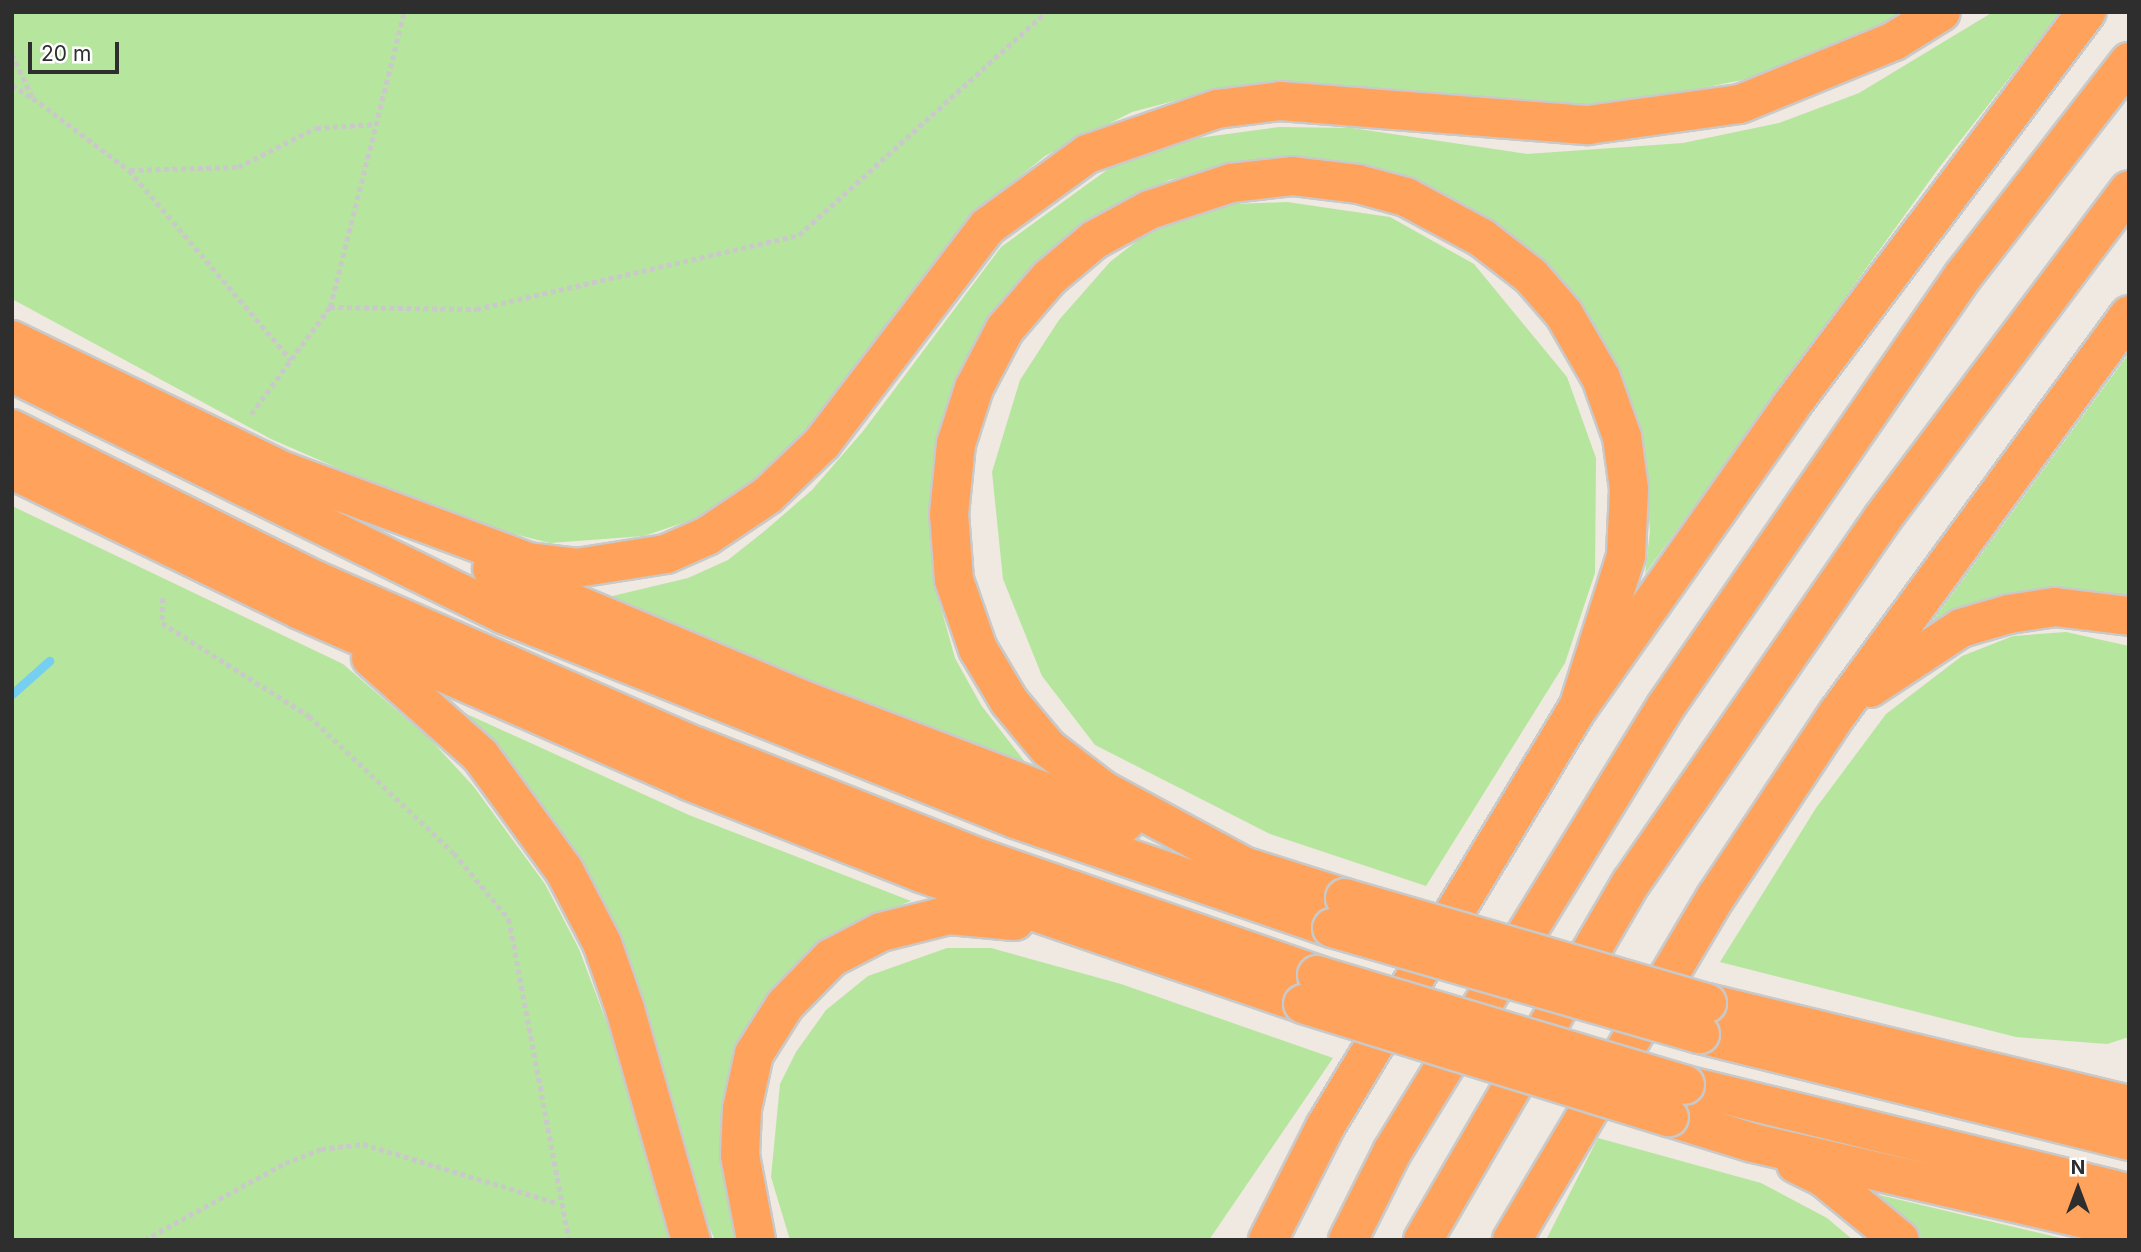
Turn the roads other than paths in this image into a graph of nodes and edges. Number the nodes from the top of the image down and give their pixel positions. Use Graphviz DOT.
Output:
graph roads {
  1 [pos="1941,12"];
  2 [pos="2087,12"];
  3 [pos="2129,62"];
  4 [pos="2129,190"];
  5 [pos="2129,315"];
  6 [pos="12,340"];
  7 [pos="12,373"];
  8 [pos="12,429"];
  9 [pos="12,470"];
  10 [pos="284,471"];
  11 [pos="300,610"];
  12 [pos="2129,616"];
  13 [pos="1578,708"];
  14 [pos="1838,713"];
  15 [pos="1251,870"];
  16 [pos="1339,913"];
  17 [pos="1168,961"];
  18 [pos="1310,989"];
  19 [pos="1704,1018"];
  20 [pos="1829,1031"];
  21 [pos="2129,1077"];
  22 [pos="1677,1101"];
  23 [pos="2129,1105"];
  24 [pos="1325,1128"];
  25 [pos="2129,1141"];
  26 [pos="1753,1143"];
  27 [pos="2129,1193"];
  28 [pos="2129,1229"];
  29 [pos="691,1240"];
  30 [pos="756,1240"];
  31 [pos="1241,1240"];
  32 [pos="1268,1240"];
  33 [pos="1348,1240"];
  34 [pos="1423,1240"];
  35 [pos="1512,1240"];
  36 [pos="1900,1240"];
  1 -- 10 [label="highway"];
  2 -- 13 [label="highway"];
  3 -- 33 [label="highway"];
  4 -- 34 [label="highway"];
  5 -- 14 [label="highway"];
  6 -- 10 [label="highway"];
  7 -- 16 [label="highway"];
  8 -- 18 [label="highway"];
  9 -- 11 [label="highway"];
  10 -- 15 [label="highway"];
  11 -- 17 [label="highway"];
  11 -- 29 [label="highway"];
  12 -- 14 [label="highway"];
  13 -- 15 [label="highway"];
  13 -- 24 [label="highway"];
  14 -- 35 [label="highway"];
  15 -- 16 [label="highway"];
  16 -- 19 [label="highway, bridge"];
  17 -- 18 [label="highway"];
  17 -- 30 [label="highway"];
  18 -- 22 [label="highway, bridge"];
  19 -- 20 [label="highway"];
  19 -- 25 [label="highway"];
  20 -- 21 [label="highway"];
  20 -- 23 [label="highway"];
  22 -- 26 [label="highway"];
  22 -- 27 [label="highway"];
  24 -- 31 [label="highway"];
  24 -- 32 [label="highway"];
  26 -- 28 [label="highway"];
  26 -- 36 [label="highway"];
}
